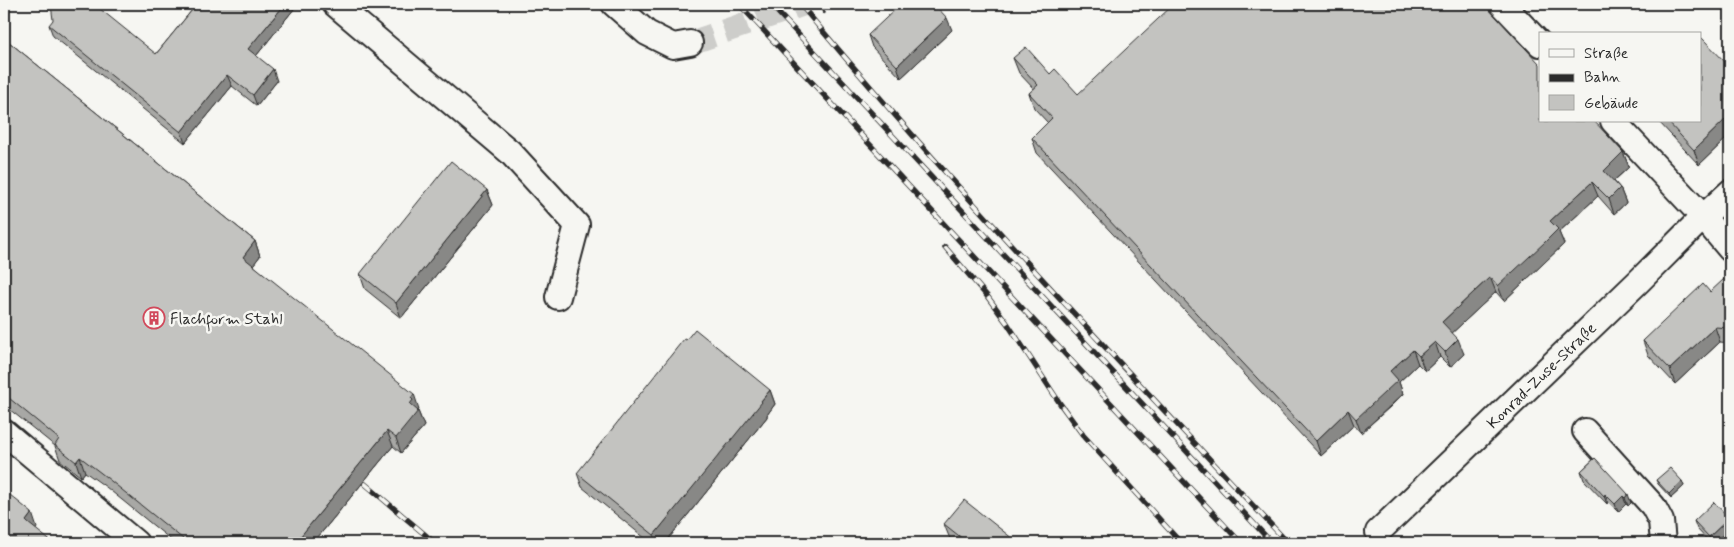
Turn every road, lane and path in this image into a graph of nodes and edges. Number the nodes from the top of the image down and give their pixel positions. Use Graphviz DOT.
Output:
graph roads {
  1 [pos="335,4"];
  2 [pos="614,4"];
  3 [pos="818,4"];
  4 [pos="1502,4"];
  5 [pos="827,17"];
  6 [pos="690,43"];
  7 [pos="1539,43"];
  8 [pos="1614,122"];
  9 [pos="1730,192"];
  10 [pos="1703,217"];
  11 [pos="1730,249"];
  12 [pos="558,297"];
  13 [pos="1585,431"];
  14 [pos="4,432"];
  15 [pos="1378,532"];
  16 [pos="136,543"];
  17 [pos="1663,543"];
  1 -- 12 [label="street"];
  2 -- 6 [label="street"];
  3 -- 5 [label="path"];
  4 -- 7 [label="street"];
  8 -- 10 [label="street"];
  9 -- 10 [label="street, Konrad-Zuse-Straße"];
  10 -- 11 [label="street"];
  10 -- 15 [label="street, Konrad-Zuse-Straße"];
  13 -- 17 [label="street"];
  14 -- 16 [label="street"];
}
